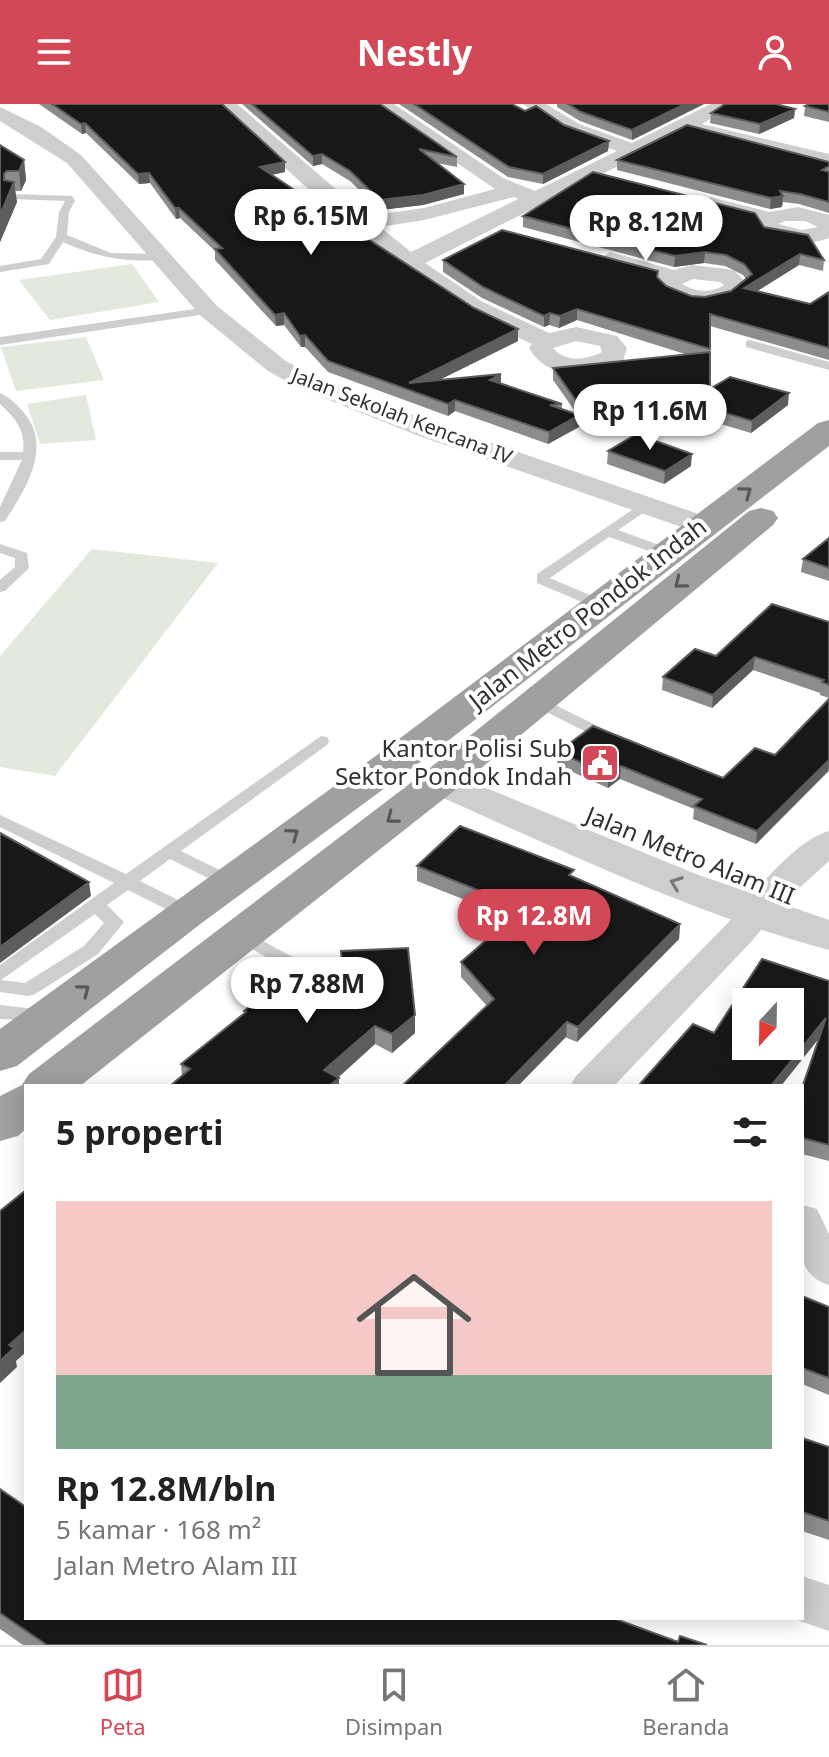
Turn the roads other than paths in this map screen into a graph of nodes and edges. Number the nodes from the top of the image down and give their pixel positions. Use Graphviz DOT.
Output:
graph roads {
  1 [pos="225,104"];
  2 [pos="381,104"];
  3 [pos="726,104"];
  4 [pos="542,106"];
  5 [pos="0,113"];
  6 [pos="683,125"];
  7 [pos="633,150"];
  8 [pos="829,160"];
  9 [pos="589,172"];
  10 [pos="619,180"];
  11 [pos="514,191"];
  12 [pos="13,196"];
  13 [pos="535,199"];
  14 [pos="694,199"];
  15 [pos="360,224"];
  16 [pos="482,225"];
  17 [pos="829,227"];
  18 [pos="512,233"];
  19 [pos="61,237"];
  20 [pos="585,253"];
  21 [pos="163,257"];
  22 [pos="409,262"];
  23 [pos="0,269"];
  24 [pos="674,277"];
  25 [pos="209,311"];
  26 [pos="0,341"];
  27 [pos="546,341"];
  28 [pos="750,344"];
  29 [pos="829,366"];
  30 [pos="0,397"];
  31 [pos="829,430"];
  32 [pos="0,456"];
  33 [pos="29,456"];
  34 [pos="829,465"];
  35 [pos="5,502"];
  36 [pos="644,506"];
  37 [pos="0,518"];
  38 [pos="703,525"];
  39 [pos="607,531"];
  40 [pos="0,548"];
  41 [pos="668,553"];
  42 [pos="0,588"];
  43 [pos="601,605"];
  44 [pos="537,701"];
  45 [pos="604,735"];
  46 [pos="321,741"];
  47 [pos="452,771"];
  48 [pos="0,820"];
  49 [pos="829,842"];
  50 [pos="169,852"];
  51 [pos="228,881"];
  52 [pos="127,882"];
  53 [pos="763,903"];
  54 [pos="96,906"];
  55 [pos="829,911"];
  56 [pos="187,912"];
  57 [pos="241,935"];
  58 [pos="829,935"];
  59 [pos="0,974"];
  60 [pos="0,986"];
  61 [pos="338,990"];
  62 [pos="0,1012"];
  63 [pos="42,1022"];
  64 [pos="0,1054"];
  65 [pos="50,1084"];
  66 [pos="592,1084"];
  67 [pos="24,1104"];
  68 [pos="0,1123"];
  69 [pos="829,1210"];
  70 [pos="804,1212"];
  71 [pos="804,1226"];
  72 [pos="829,1268"];
  73 [pos="804,1600"];
  74 [pos="829,1608"];
  1 -- 15 [label="street"];
  2 -- 11 [label="street"];
  3 -- 6 [label="street"];
  4 -- 7 [label="street"];
  5 -- 21 [label="street, Jalan Sekolah Kencana IV"];
  6 -- 7 [label="street"];
  6 -- 8 [label="street"];
  7 -- 9 [label="street"];
  9 -- 10 [label="street"];
  9 -- 13 [label="street"];
  11 -- 13 [label="street"];
  11 -- 15 [label="street"];
  12 -- 19 [label="lane"];
  13 -- 16 [label="street"];
  14 -- 17 [label="street"];
  15 -- 22 [label="street"];
  16 -- 18 [label="street"];
  16 -- 22 [label="street"];
  19 -- 21 [label="lane"];
  19 -- 23 [label="lane"];
  20 -- 24 [label="street"];
  21 -- 25 [label="street, Jalan Sekolah Kencana IV"];
  22 -- 27 [label="street"];
  25 -- 26 [label="lane"];
  25 -- 36 [label="street, Jalan Sekolah Kencana IV"];
  28 -- 29 [label="lane"];
  30 -- 33 [label="lane"];
  38 -- 31 [label="highway, Jalan Metro Pondok Indah, one-way"];
  32 -- 33 [label="lane"];
  33 -- 35 [label="lane"];
  34 -- 44 [label="highway, Jalan Metro Pondok Indah, one-way"];
  35 -- 37 [label="lane"];
  36 -- 38 [label="street, Jalan Sekolah Kencana IV"];
  36 -- 39 [label="lane"];
  38 -- 41 [label="highway, Jalan Metro Pondok Indah"];
  39 -- 41 [label="lane"];
  39 -- 43 [label="lane"];
  40 -- 42 [label="lane"];
  41 -- 43 [label="highway, Jalan Metro Pondok Indah"];
  51 -- 43 [label="highway, Jalan Metro Pondok Indah, one-way"];
  44 -- 45 [label="lane"];
  44 -- 47 [label="highway, Jalan Metro Pondok Indah"];
  46 -- 50 [label="lane"];
  47 -- 53 [label="street, Jalan Metro Alam III"];
  47 -- 57 [label="highway, Jalan Metro Pondok Indah, one-way"];
  48 -- 52 [label="lane"];
  49 -- 53 [label="street"];
  50 -- 51 [label="lane"];
  50 -- 52 [label="lane"];
  51 -- 56 [label="highway, Jalan Metro Pondok Indah"];
  52 -- 54 [label="lane"];
  52 -- 56 [label="lane"];
  53 -- 55 [label="street, Jalan Metro Alam III"];
  53 -- 58 [label="street, Jalan Metro Alam III"];
  53 -- 66 [label="street"];
  54 -- 59 [label="lane"];
  54 -- 60 [label="lane"];
  63 -- 56 [label="highway, Jalan Metro Pondok Indah, one-way"];
  57 -- 61 [label="lane"];
  57 -- 65 [label="highway, Jalan Metro Pondok Indah"];
  62 -- 63 [label="lane"];
  63 -- 64 [label="highway, Jalan Metro Pondok Indah"];
  67 -- 68 [label="highway"];
  69 -- 70 [label="street"];
  71 -- 72 [label="street"];
  73 -- 74 [label="street"];
}
